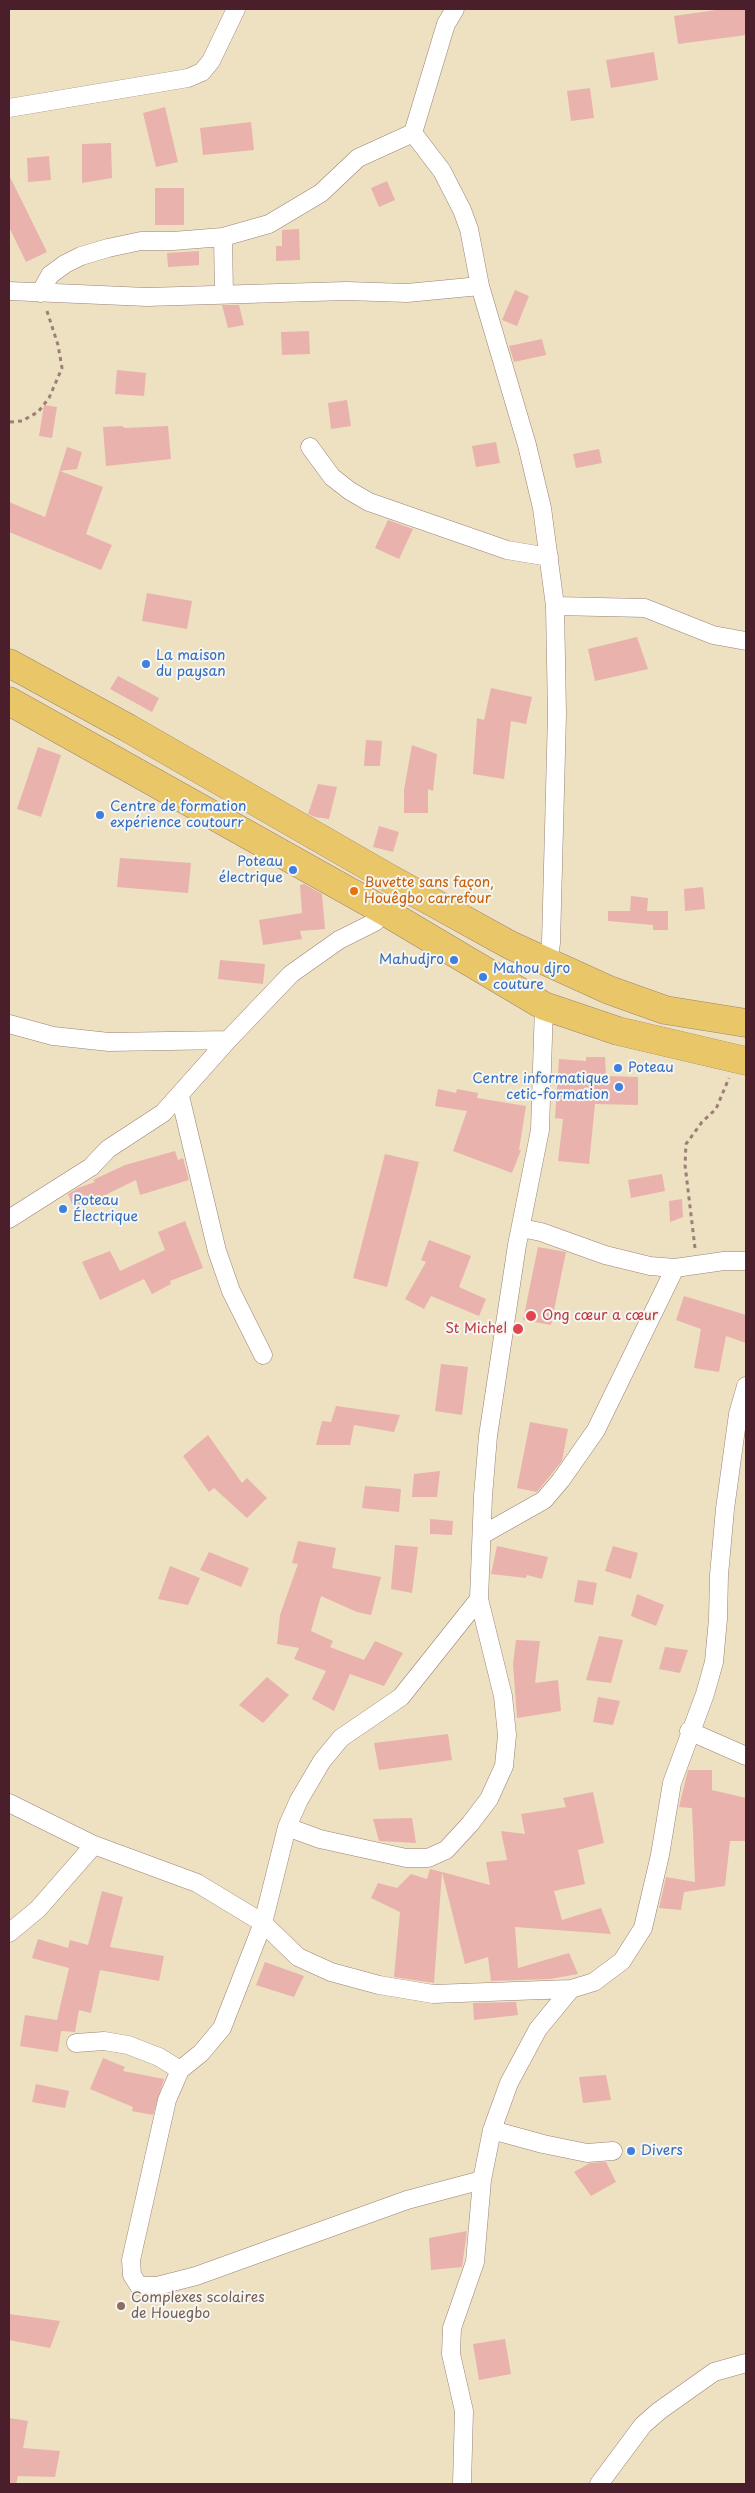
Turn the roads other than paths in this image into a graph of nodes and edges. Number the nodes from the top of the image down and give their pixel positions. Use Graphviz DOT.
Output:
graph roads {
  1 [pos="236,9"];
  2 [pos="455,9"];
  3 [pos="9,108"];
  4 [pos="413,133"];
  5 [pos="223,237"];
  6 [pos="480,286"];
  7 [pos="9,290"];
  8 [pos="40,294"];
  9 [pos="224,294"];
  10 [pos="310,447"];
  11 [pos="549,557"];
  12 [pos="555,606"];
  13 [pos="746,641"];
  14 [pos="9,663"];
  15 [pos="9,701"];
  16 [pos="384,911"];
  17 [pos="548,962"];
  18 [pos="544,1006"];
  19 [pos="746,1023"];
  20 [pos="9,1024"];
  21 [pos="228,1040"];
  22 [pos="741,1060"];
  23 [pos="180,1096"];
  24 [pos="9,1219"];
  25 [pos="521,1228"];
  26 [pos="746,1261"];
  27 [pos="675,1268"];
  28 [pos="262,1355"];
  29 [pos="746,1386"];
  30 [pos="482,1535"];
  31 [pos="479,1599"];
  32 [pos="689,1732"];
  33 [pos="746,1756"];
  34 [pos="9,1802"];
  35 [pos="287,1827"];
  36 [pos="94,1845"];
  37 [pos="263,1923"];
  38 [pos="9,1933"];
  39 [pos="572,1989"];
  40 [pos="76,2043"];
  41 [pos="180,2070"];
  42 [pos="492,2130"];
  43 [pos="613,2151"];
  44 [pos="482,2180"];
  45 [pos="746,2363"];
  46 [pos="462,2484"];
  47 [pos="598,2484"];
  1 -- 3 [label="street"];
  2 -- 4 [label="street"];
  4 -- 5 [label="street"];
  4 -- 6 [label="street"];
  5 -- 8 [label="street"];
  5 -- 9 [label="street"];
  6 -- 9 [label="street"];
  6 -- 11 [label="street"];
  7 -- 8 [label="street"];
  8 -- 9 [label="street"];
  10 -- 11 [label="street"];
  11 -- 12 [label="street"];
  12 -- 13 [label="street"];
  12 -- 17 [label="street"];
  14 -- 17 [label="main road"];
  15 -- 16 [label="main road"];
  16 -- 18 [label="main road"];
  16 -- 21 [label="street"];
  17 -- 19 [label="main road"];
  18 -- 22 [label="main road"];
  18 -- 25 [label="street"];
  20 -- 21 [label="street"];
  21 -- 23 [label="street"];
  23 -- 24 [label="street"];
  23 -- 28 [label="street"];
  25 -- 27 [label="street"];
  25 -- 30 [label="street"];
  26 -- 27 [label="street"];
  27 -- 30 [label="street"];
  29 -- 32 [label="street"];
  30 -- 31 [label="street"];
  31 -- 35 [label="street"];
  31 -- 35 [label="street"];
  32 -- 33 [label="street"];
  32 -- 39 [label="street"];
  34 -- 36 [label="street"];
  35 -- 37 [label="street"];
  36 -- 37 [label="street"];
  36 -- 38 [label="street"];
  37 -- 39 [label="street"];
  37 -- 41 [label="street"];
  39 -- 42 [label="street"];
  40 -- 41 [label="street"];
  41 -- 44 [label="street"];
  42 -- 43 [label="street"];
  42 -- 44 [label="street"];
  44 -- 46 [label="street"];
  45 -- 47 [label="street"];
}
